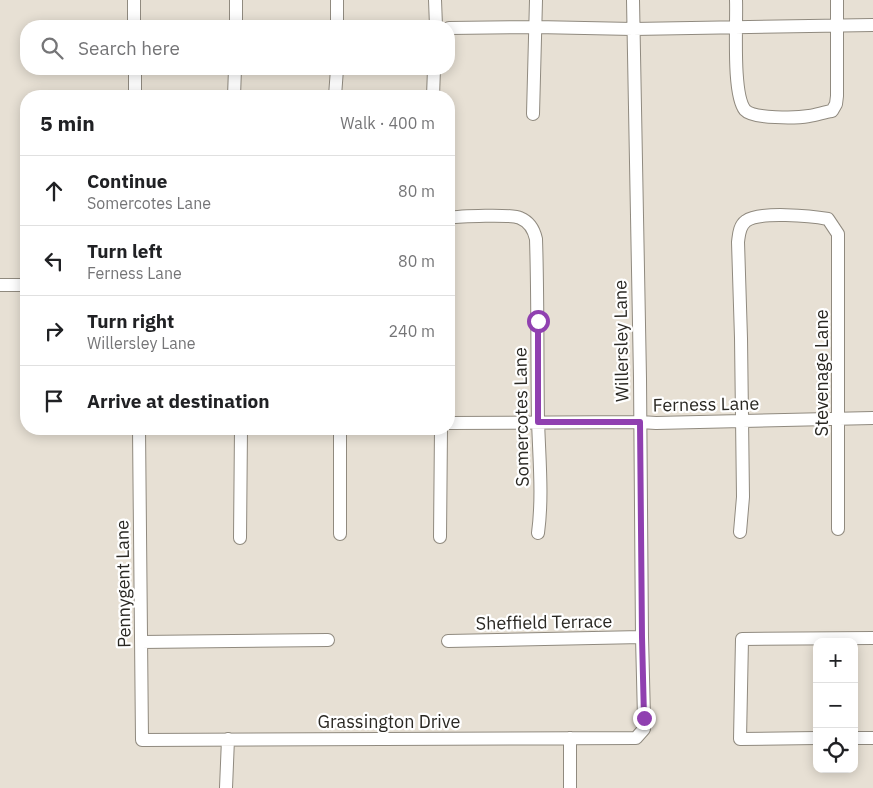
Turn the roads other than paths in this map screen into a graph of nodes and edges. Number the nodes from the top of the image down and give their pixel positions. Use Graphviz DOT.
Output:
graph roads {
  1 [pos="134,0"];
  2 [pos="236,0"];
  3 [pos="337,0"];
  4 [pos="435,0"];
  5 [pos="536,0"];
  6 [pos="632,0"];
  7 [pos="736,0"];
  8 [pos="837,0"];
  9 [pos="134,20"];
  10 [pos="236,20"];
  11 [pos="337,20"];
  12 [pos="436,20"];
  13 [pos="838,25"];
  14 [pos="873,25"];
  15 [pos="737,26"];
  16 [pos="536,27"];
  17 [pos="455,28"];
  18 [pos="633,29"];
  19 [pos="135,75"];
  20 [pos="235,75"];
  21 [pos="337,75"];
  22 [pos="434,75"];
  23 [pos="135,90"];
  24 [pos="234,90"];
  25 [pos="335,90"];
  26 [pos="433,90"];
  27 [pos="533,114"];
  28 [pos="455,217"];
  29 [pos="0,285"];
  30 [pos="20,285"];
  31 [pos="873,418"];
  32 [pos="838,419"];
  33 [pos="742,421"];
  34 [pos="538,422"];
  35 [pos="640,422"];
  36 [pos="455,423"];
  37 [pos="139,435"];
  38 [pos="241,435"];
  39 [pos="340,435"];
  40 [pos="441,435"];
  41 [pos="838,529"];
  42 [pos="740,532"];
  43 [pos="538,533"];
  44 [pos="340,534"];
  45 [pos="240,538"];
  46 [pos="440,538"];
  47 [pos="642,637"];
  48 [pos="873,638"];
  49 [pos="328,640"];
  50 [pos="448,641"];
  51 [pos="141,642"];
  52 [pos="570,738"];
  53 [pos="636,738"];
  54 [pos="813,738"];
  55 [pos="858,738"];
  56 [pos="873,738"];
  57 [pos="228,739"];
  58 [pos="142,740"];
  59 [pos="226,788"];
  60 [pos="570,788"];
  1 -- 9 [label="street"];
  2 -- 10 [label="street"];
  3 -- 11 [label="street"];
  4 -- 12 [label="street"];
  5 -- 16 [label="street"];
  6 -- 18 [label="street, Willersley Lane"];
  7 -- 15 [label="street"];
  8 -- 13 [label="street"];
  13 -- 14 [label="street"];
  13 -- 15 [label="street"];
  13 -- 15 [label="street"];
  15 -- 18 [label="street"];
  16 -- 17 [label="street"];
  16 -- 18 [label="street"];
  16 -- 27 [label="street"];
  18 -- 35 [label="street, Willersley Lane"];
  19 -- 23 [label="street"];
  20 -- 24 [label="street"];
  21 -- 25 [label="street"];
  22 -- 26 [label="street"];
  28 -- 34 [label="street, Somercotes Lane"];
  29 -- 30 [label="street"];
  31 -- 32 [label="street, Ferness Lane"];
  32 -- 33 [label="street, Ferness Lane"];
  32 -- 33 [label="street, Stevenage Lane"];
  32 -- 41 [label="street, Stevenage Lane"];
  33 -- 35 [label="street, Ferness Lane"];
  33 -- 42 [label="street"];
  34 -- 35 [label="street, Ferness Lane"];
  34 -- 36 [label="street, Ferness Lane"];
  34 -- 43 [label="street, Somercotes Lane"];
  35 -- 47 [label="street, Willersley Lane"];
  37 -- 51 [label="street, Pennygent Lane"];
  38 -- 45 [label="street"];
  39 -- 44 [label="street"];
  40 -- 46 [label="street"];
  47 -- 50 [label="street, Sheffield Terrace"];
  47 -- 53 [label="street, Willersley Lane"];
  48 -- 54 [label="street"];
  49 -- 51 [label="street"];
  51 -- 58 [label="street, Pennygent Lane"];
  52 -- 53 [label="street, Grassington Drive"];
  52 -- 57 [label="street, Grassington Drive"];
  52 -- 60 [label="street"];
  55 -- 56 [label="street"];
  57 -- 58 [label="street, Grassington Drive"];
  57 -- 59 [label="street"];
}
